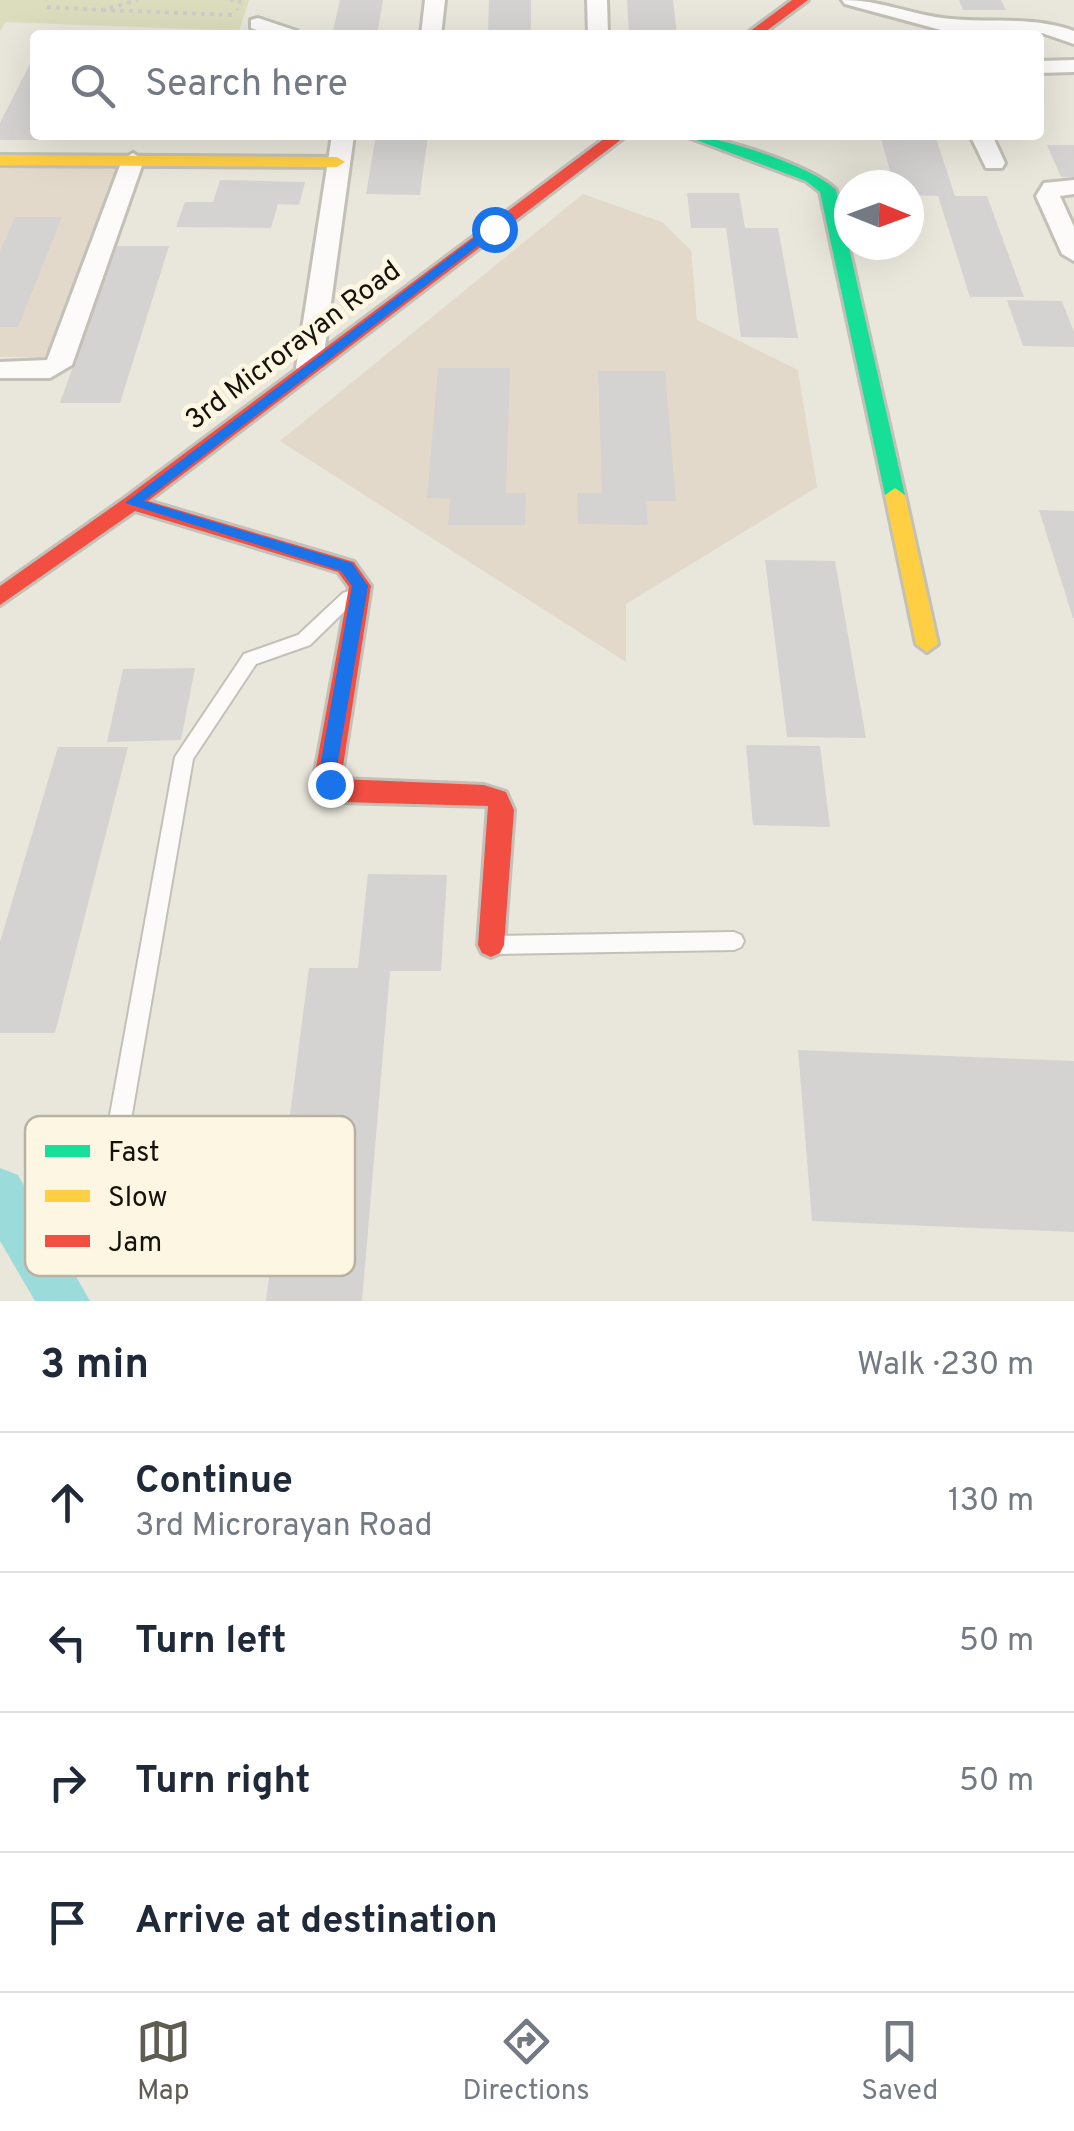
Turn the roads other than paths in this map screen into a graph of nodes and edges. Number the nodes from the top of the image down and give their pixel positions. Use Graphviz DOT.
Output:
graph roads {
  1 [pos="435,0"];
  2 [pos="597,0"];
  3 [pos="801,0"];
  4 [pos="852,0"];
  5 [pos="258,24"];
  6 [pos="275,30"];
  7 [pos="432,30"];
  8 [pos="598,30"];
  9 [pos="759,30"];
  10 [pos="1074,38"];
  11 [pos="1074,66"];
  12 [pos="1044,67"];
  13 [pos="342,140"];
  14 [pos="612,140"];
  15 [pos="705,140"];
  16 [pos="983,140"];
  17 [pos="0,160"];
  18 [pos="133,160"];
  19 [pos="337,162"];
  20 [pos="994,163"];
  21 [pos="1074,187"];
  22 [pos="1074,254"];
  23 [pos="310,368"];
  24 [pos="0,370"];
  25 [pos="132,503"];
  26 [pos="360,586"];
  27 [pos="0,598"];
  28 [pos="927,644"];
  29 [pos="734,941"];
  30 [pos="491,945"];
  31 [pos="121,1116"];
  1 -- 7 [label="street"];
  2 -- 8 [label="street"];
  3 -- 9 [label="street"];
  4 -- 10 [label="street"];
  5 -- 6 [label="street"];
  11 -- 12 [label="street"];
  13 -- 19 [label="street"];
  14 -- 23 [label="street, 3rd Microrayan Road"];
  15 -- 28 [label="street"];
  16 -- 20 [label="street"];
  17 -- 18 [label="street"];
  18 -- 19 [label="street"];
  18 -- 24 [label="street"];
  19 -- 23 [label="street"];
  21 -- 22 [label="street"];
  23 -- 25 [label="street, 3rd Microrayan Road"];
  25 -- 26 [label="street"];
  25 -- 27 [label="street, 3rd Microrayan Road"];
  26 -- 30 [label="street"];
  26 -- 31 [label="lane"];
  29 -- 30 [label="lane"];
}
